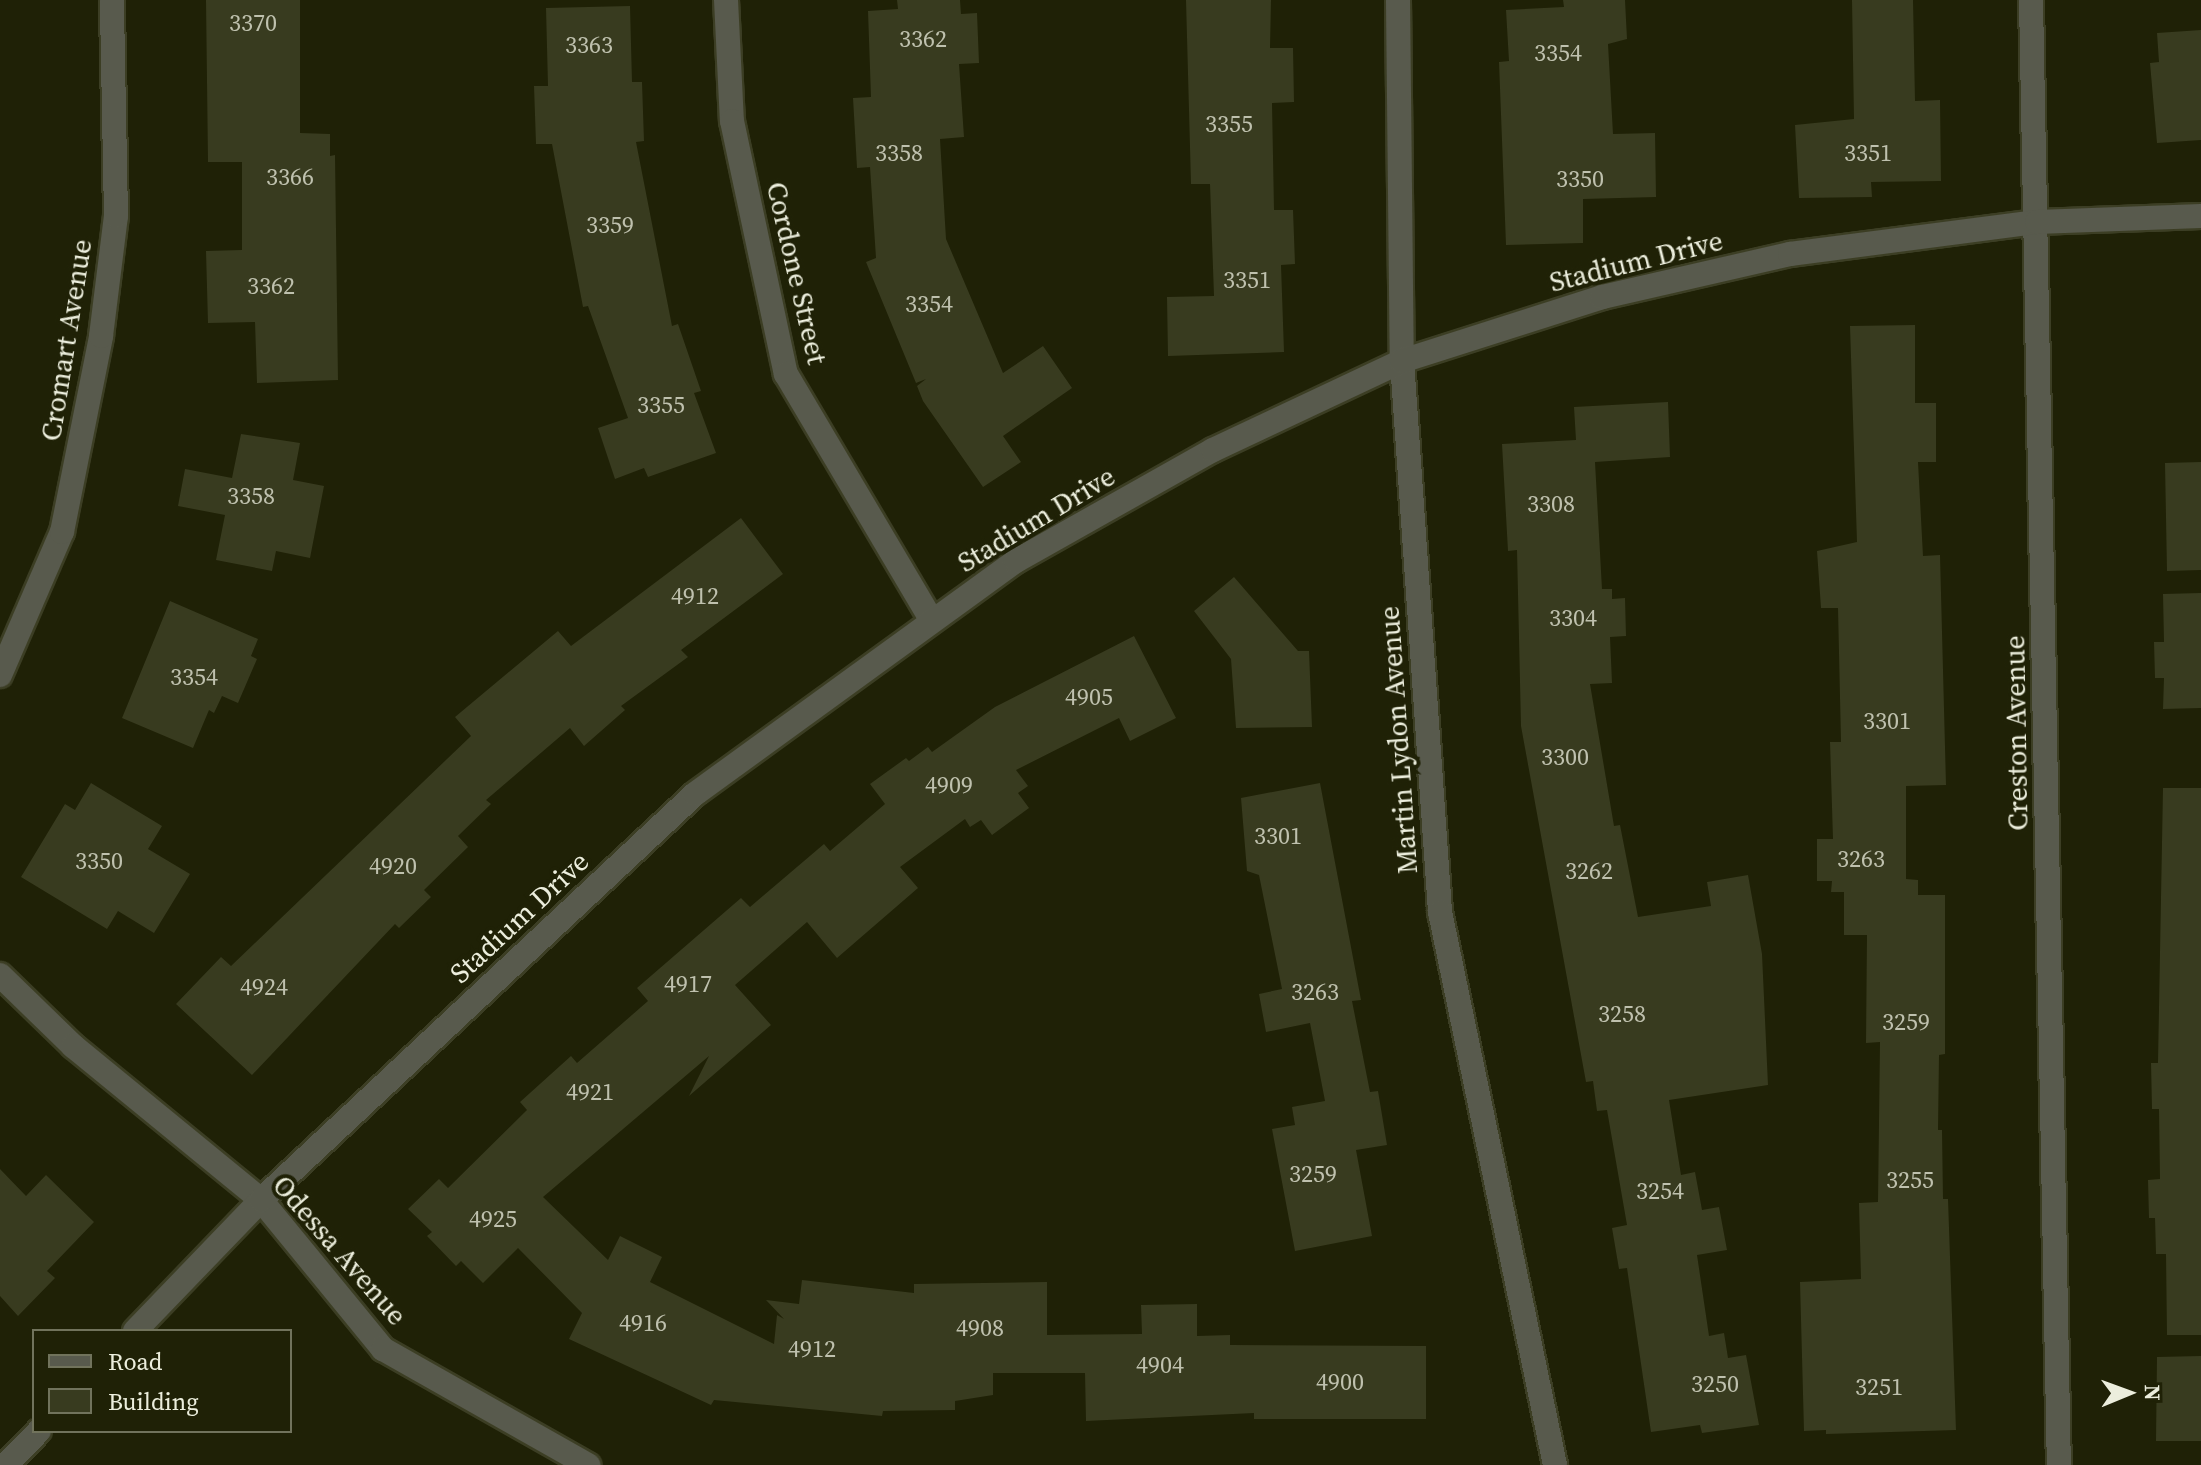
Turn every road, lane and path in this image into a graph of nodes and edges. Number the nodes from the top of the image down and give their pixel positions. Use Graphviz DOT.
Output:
graph roads {
  1 [pos="112,0"];
  2 [pos="726,0"];
  3 [pos="1398,0"];
  4 [pos="2031,0"];
  5 [pos="2201,216"];
  6 [pos="2037,222"];
  7 [pos="1402,361"];
  8 [pos="931,619"];
  9 [pos="0,675"];
  10 [pos="0,975"];
  11 [pos="261,1200"];
  12 [pos="137,1329"];
  13 [pos="37,1433"];
  14 [pos="6,1465"];
  15 [pos="588,1465"];
  16 [pos="1555,1465"];
  17 [pos="2059,1465"];
  1 -- 9 [label="street, Cromart Avenue"];
  2 -- 8 [label="street, Cordone Street"];
  3 -- 7 [label="street, Martin Lydon Avenue"];
  4 -- 6 [label="street, Creston Avenue"];
  5 -- 6 [label="street, Stadium Drive"];
  6 -- 7 [label="street, Stadium Drive"];
  6 -- 17 [label="street, Creston Avenue"];
  7 -- 8 [label="street, Stadium Drive"];
  7 -- 16 [label="street, Martin Lydon Avenue"];
  8 -- 11 [label="street, Stadium Drive"];
  10 -- 11 [label="street, Odessa Avenue"];
  11 -- 12 [label="street, Stadium Drive"];
  11 -- 15 [label="street, Odessa Avenue"];
  13 -- 14 [label="street"];
}
